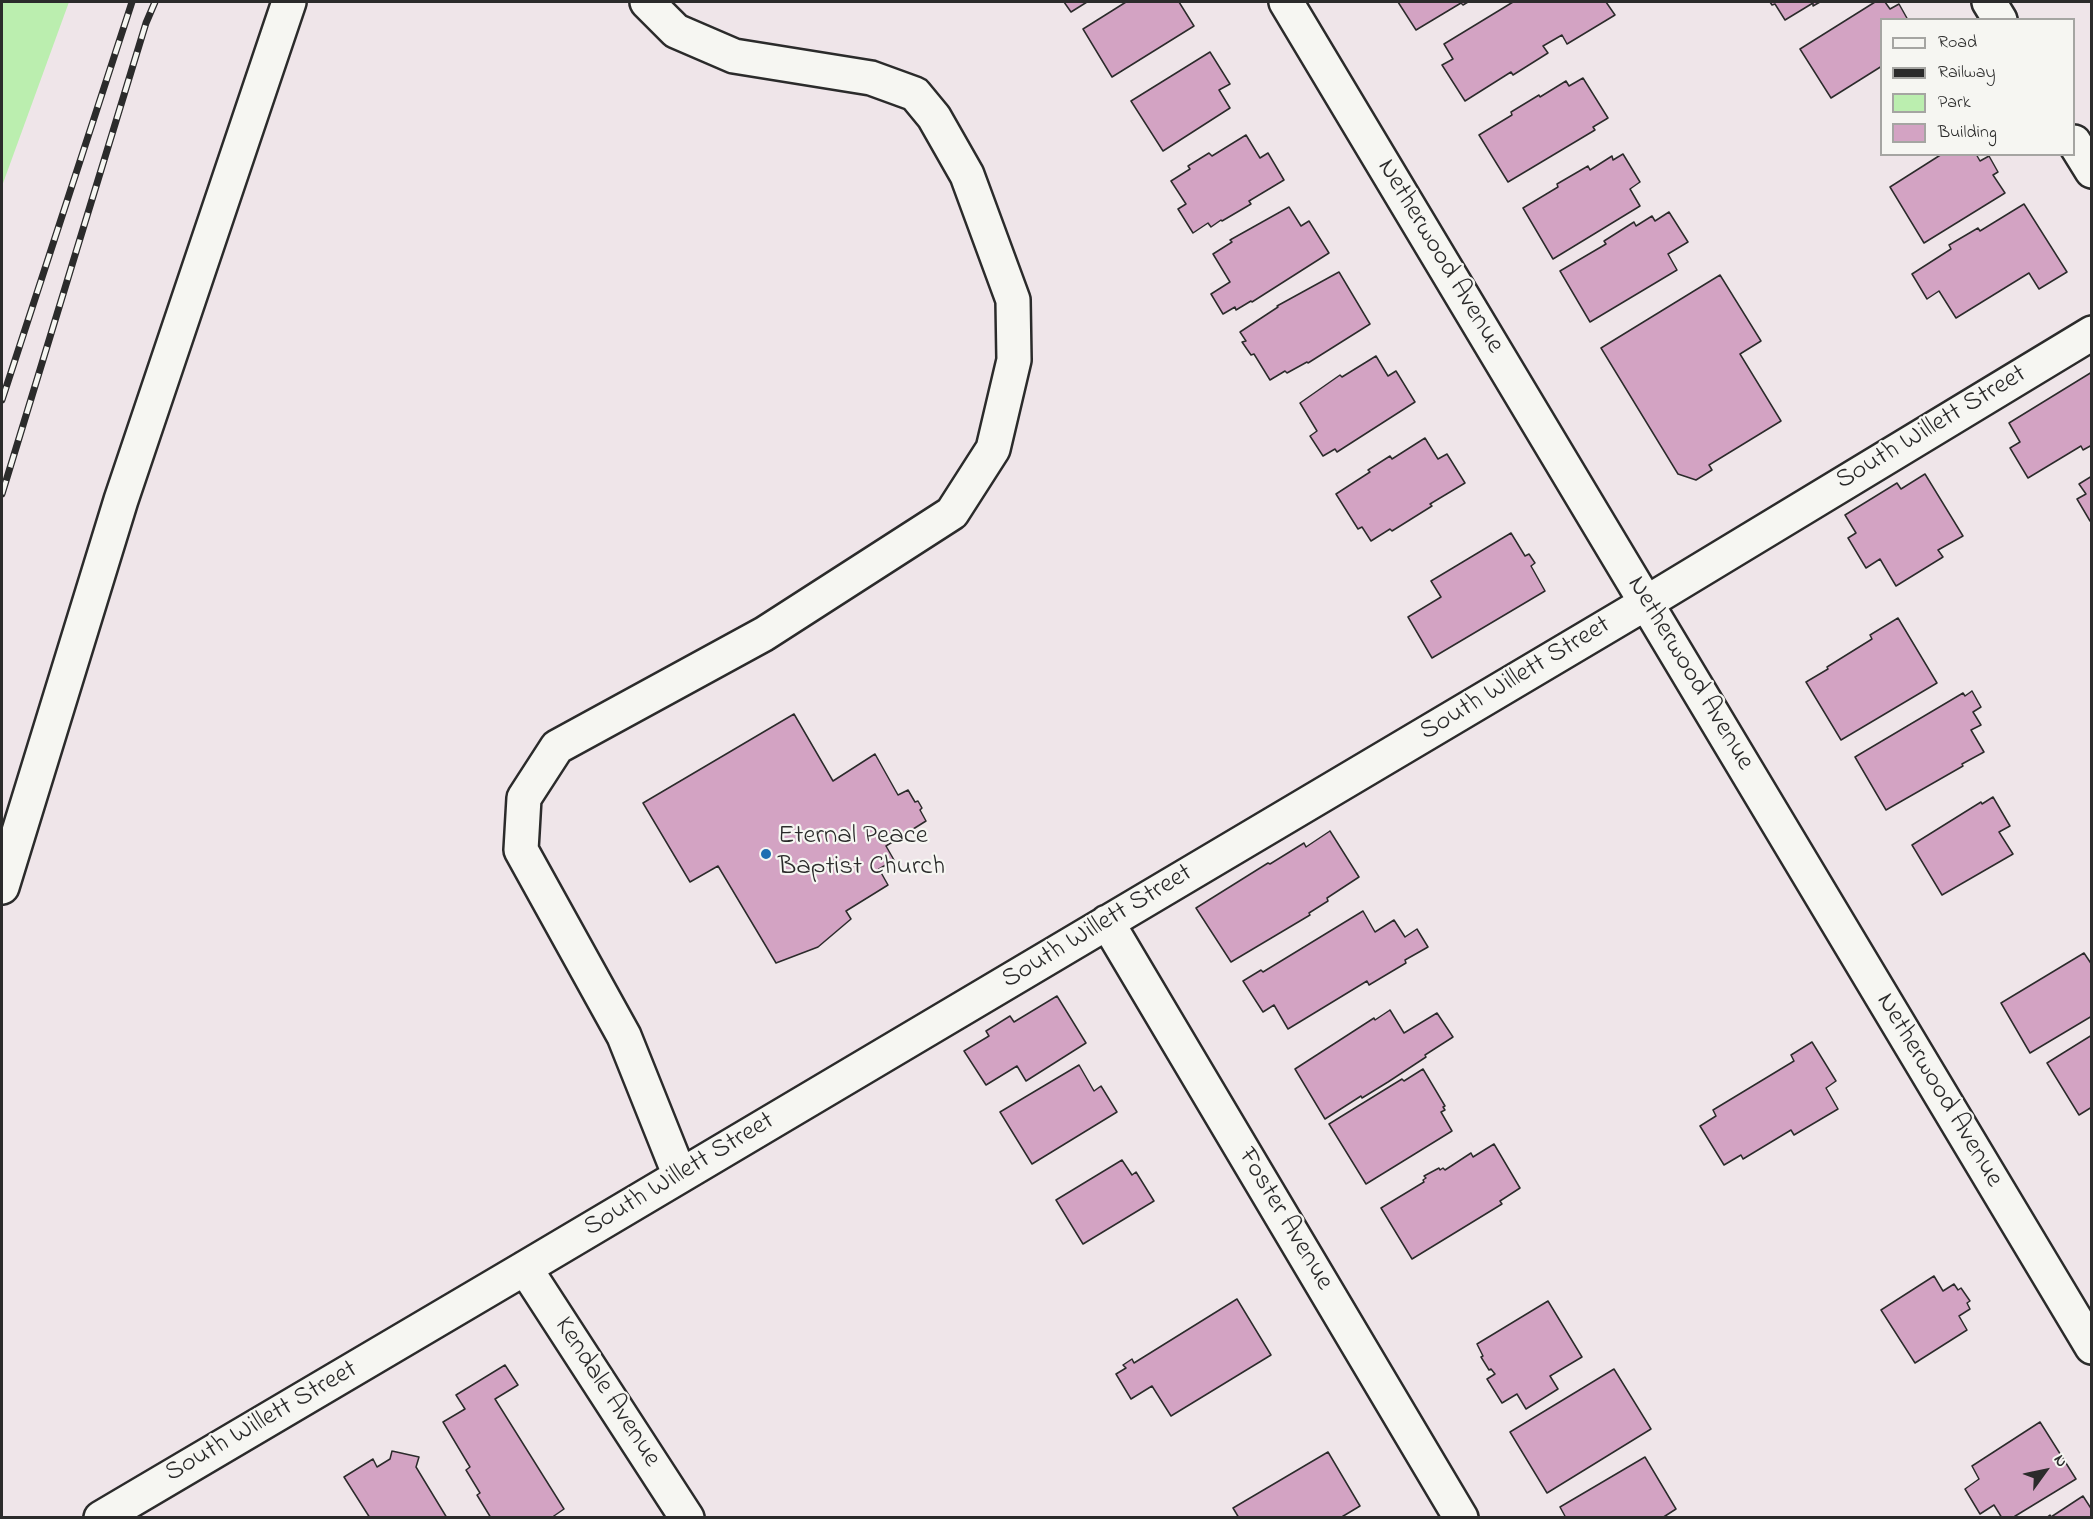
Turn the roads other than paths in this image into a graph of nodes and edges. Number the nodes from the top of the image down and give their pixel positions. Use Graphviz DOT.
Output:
graph roads {
  1 [pos="289,2"];
  2 [pos="647,2"];
  3 [pos="1286,2"];
  4 [pos="1989,2"];
  5 [pos="1999,18"];
  6 [pos="2075,145"];
  7 [pos="2091,171"];
  8 [pos="2091,333"];
  9 [pos="1646,603"];
  10 [pos="2,887"];
  11 [pos="1107,922"];
  12 [pos="680,1176"];
  13 [pos="525,1268"];
  14 [pos="2091,1347"];
  15 [pos="101,1518"];
  16 [pos="687,1518"];
  17 [pos="1461,1518"];
  1 -- 10 [label="street"];
  2 -- 12 [label="street"];
  3 -- 9 [label="street, Netherwood Avenue"];
  4 -- 5 [label="street"];
  6 -- 7 [label="street"];
  8 -- 9 [label="street, South Willett Street"];
  9 -- 11 [label="street, South Willett Street"];
  9 -- 14 [label="street, Netherwood Avenue"];
  11 -- 12 [label="street, South Willett Street"];
  11 -- 17 [label="street, Foster Avenue"];
  12 -- 13 [label="street, South Willett Street"];
  13 -- 15 [label="street, South Willett Street"];
  13 -- 16 [label="street, Kendale Avenue"];
}
